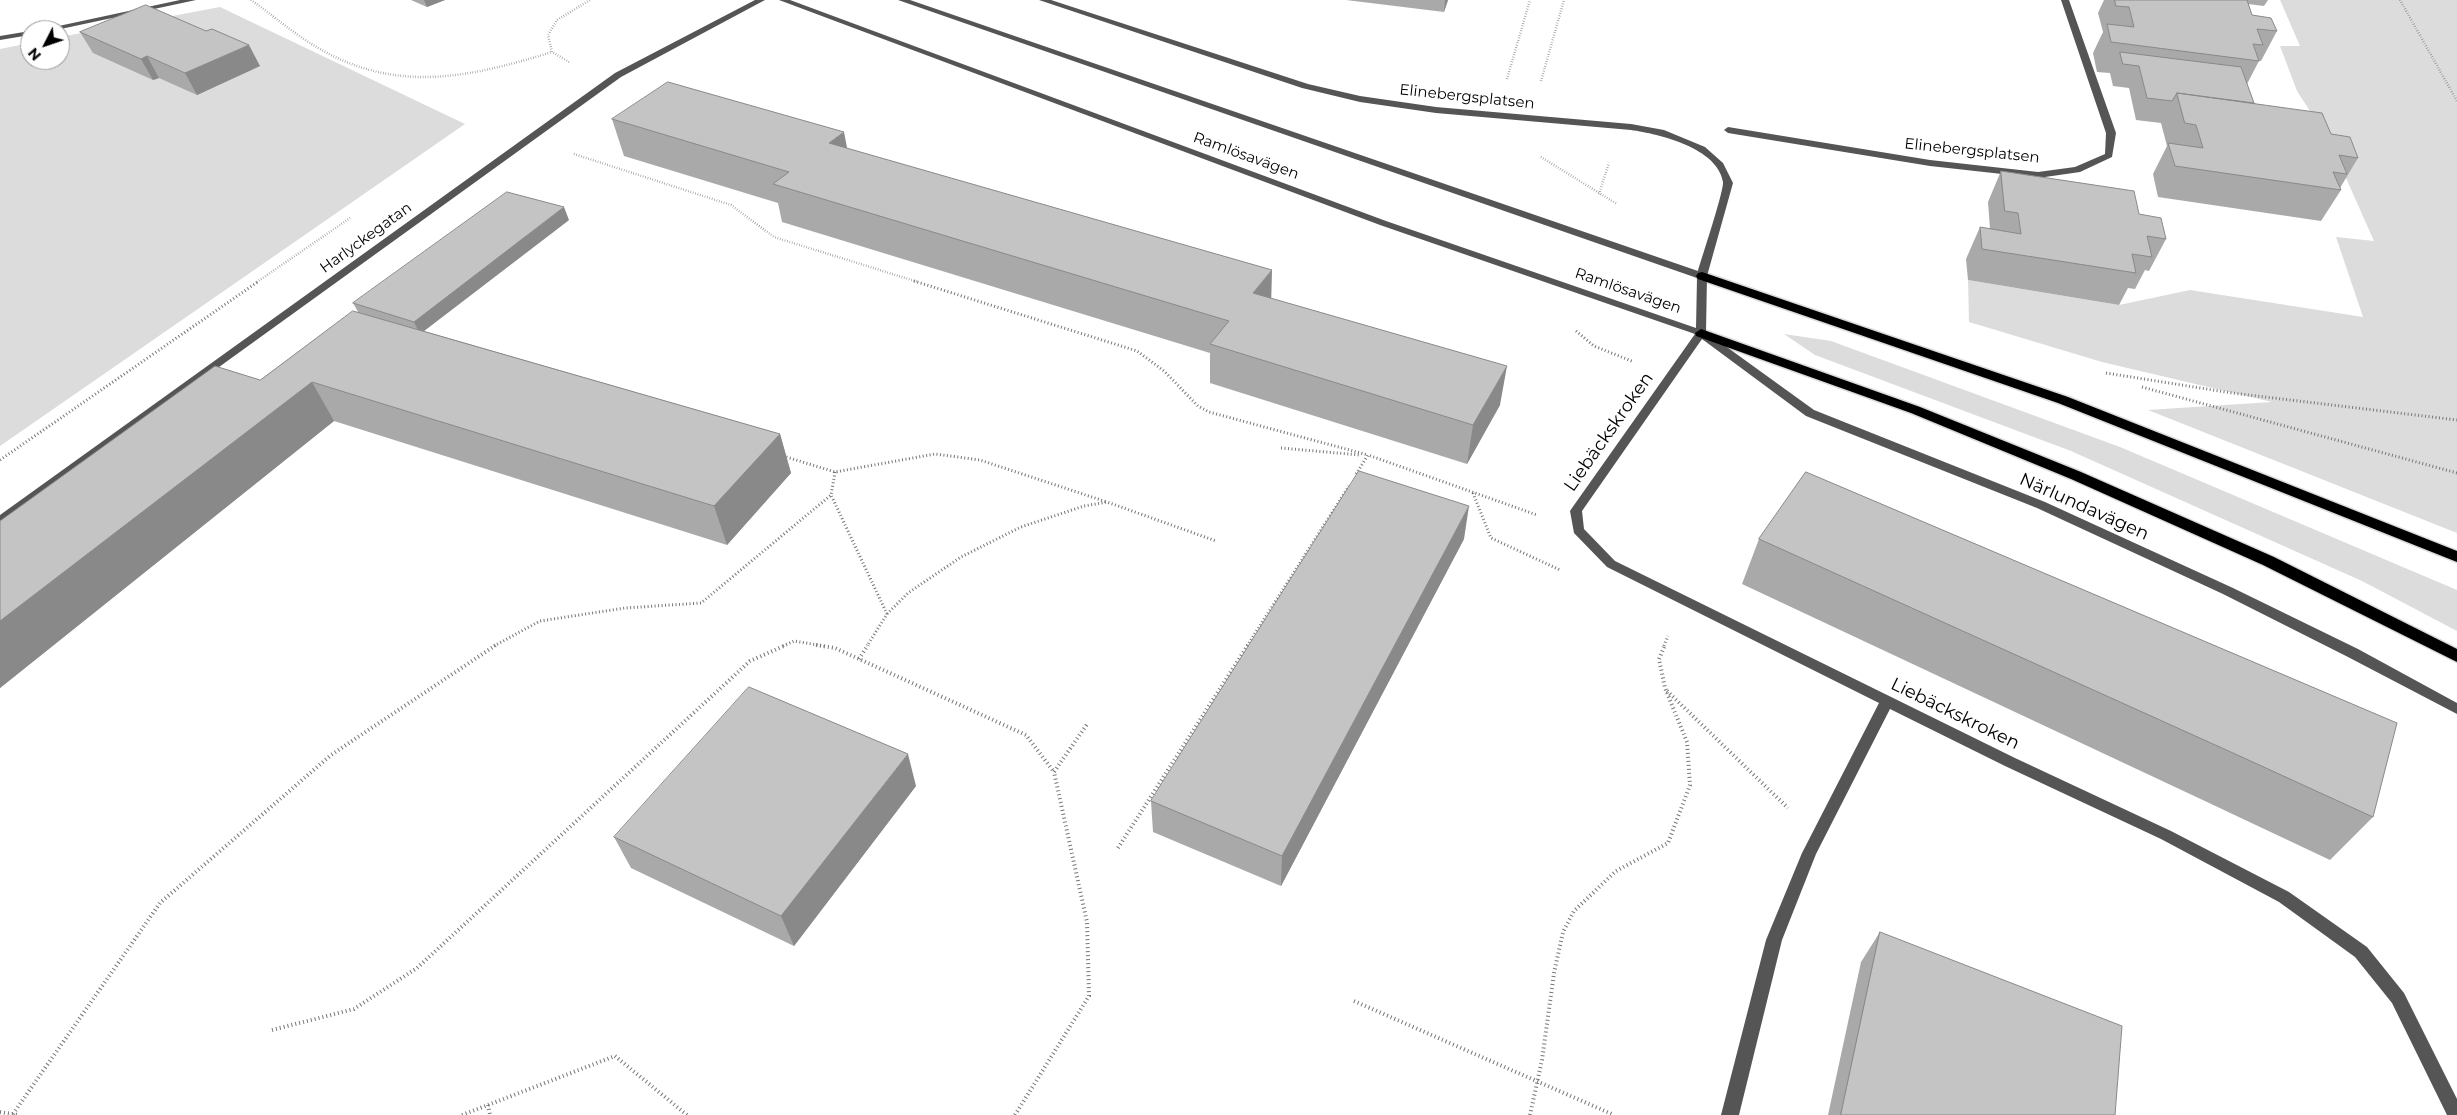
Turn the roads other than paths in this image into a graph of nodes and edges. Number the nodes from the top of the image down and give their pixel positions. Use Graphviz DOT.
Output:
graph roads {
  1 [pos="192,0"];
  2 [pos="761,0"];
  3 [pos="783,0"];
  4 [pos="902,0"];
  5 [pos="1043,0"];
  6 [pos="2064,0"];
  7 [pos="70,25"];
  8 [pos="20,35"];
  9 [pos="0,38"];
  10 [pos="1728,130"];
  11 [pos="1702,276"];
  12 [pos="1701,332"];
  13 [pos="0,521"];
  14 [pos="2457,557"];
  15 [pos="2457,656"];
  16 [pos="1888,702"];
  17 [pos="2457,709"];
  18 [pos="1730,1115"];
  19 [pos="2456,1115"];
  1 -- 7 [label="street"];
  2 -- 13 [label="street, Harlyckegatan"];
  3 -- 12 [label="street, Ramlösavägen"];
  4 -- 11 [label="street, Ramlösavägen"];
  5 -- 11 [label="street, Elinebergsplatsen"];
  6 -- 10 [label="street, Elinebergsplatsen"];
  8 -- 9 [label="street"];
  11 -- 12 [label="street, Elinebergsplatsen"];
  11 -- 14 [label="highway"];
  12 -- 15 [label="highway"];
  12 -- 16 [label="street, Liebäckskroken"];
  12 -- 17 [label="street, Närlundavägen"];
  16 -- 18 [label="street"];
  16 -- 19 [label="street, Liebäckskroken"];
}
